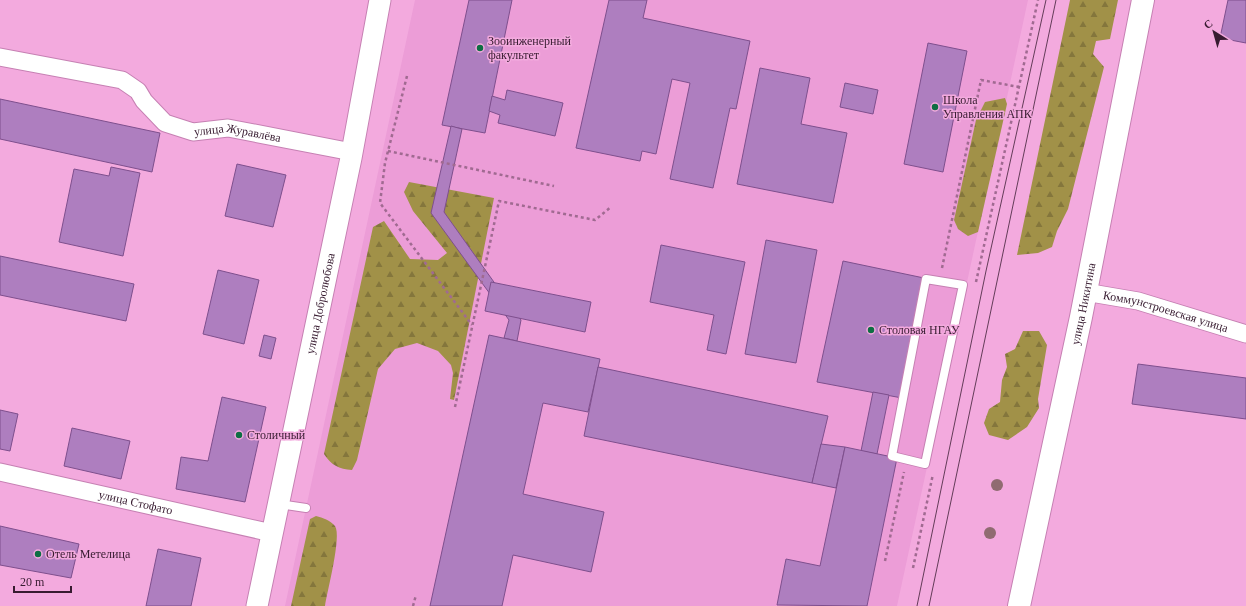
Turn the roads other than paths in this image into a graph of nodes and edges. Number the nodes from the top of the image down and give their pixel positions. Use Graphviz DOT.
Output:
graph roads {
  1 [pos="380,0"];
  2 [pos="1144,0"];
  3 [pos="0,57"];
  4 [pos="352,152"];
  5 [pos="1085,292"];
  6 [pos="1246,334"];
  7 [pos="907,460"];
  8 [pos="0,472"];
  9 [pos="278,504"];
  10 [pos="306,508"];
  11 [pos="272,533"];
  12 [pos="257,606"];
  13 [pos="1019,606"];
  1 -- 4 [label="street, улица Добролюбова"];
  2 -- 5 [label="main road, улица Никитина"];
  3 -- 4 [label="street, улица Журавлёва"];
  4 -- 9 [label="street, улица Добролюбова"];
  5 -- 6 [label="street, Коммунстроевская улица"];
  5 -- 13 [label="main road, улица Никитина"];
  7 -- 7 [label="lane"];
  8 -- 11 [label="street, улица Стофато"];
  9 -- 10 [label="lane"];
  9 -- 11 [label="street, улица Добролюбова"];
  11 -- 12 [label="street, улица Добролюбова"];
}
